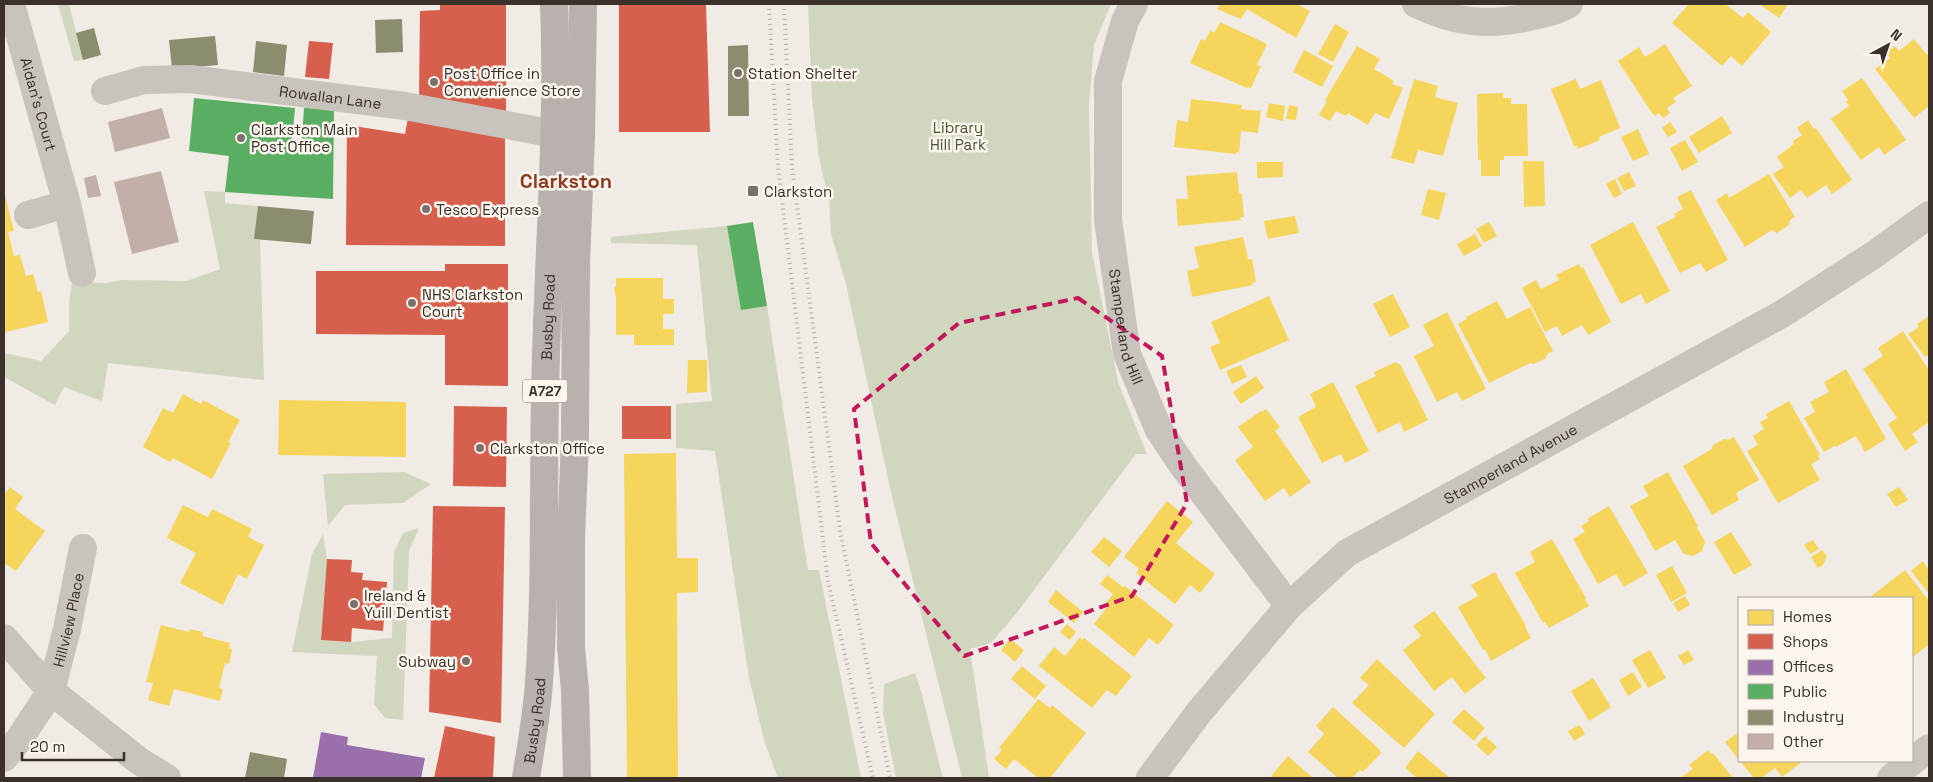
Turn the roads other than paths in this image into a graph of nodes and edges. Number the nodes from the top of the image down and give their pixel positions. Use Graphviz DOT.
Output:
graph roads {
  1 [pos="11,4"];
  2 [pos="554,4"];
  3 [pos="583,4"];
  4 [pos="1134,4"];
  5 [pos="1416,4"];
  6 [pos="1569,4"];
  7 [pos="104,91"];
  8 [pos="555,134"];
  9 [pos="67,204"];
  10 [pos="28,215"];
  11 [pos="1929,215"];
  12 [pos="82,272"];
  13 [pos="83,548"];
  14 [pos="1289,606"];
  15 [pos="4,638"];
  16 [pos="51,691"];
  17 [pos="1929,748"];
  18 [pos="4,758"];
  19 [pos="1913,761"];
  20 [pos="1911,762"];
  21 [pos="167,778"];
  22 [pos="526,778"];
  23 [pos="577,778"];
  24 [pos="1150,778"];
  25 [pos="1891,778"];
  1 -- 9 [label="street, Aidan's Court"];
  2 -- 8 [label="main road, Busby Road / A727"];
  3 -- 23 [label="main road, Busby Road / A727"];
  4 -- 14 [label="street, Stamperland Hill"];
  5 -- 6 [label="street"];
  7 -- 8 [label="street, Rowallan Lane"];
  8 -- 22 [label="main road, Busby Road / A727"];
  9 -- 10 [label="street"];
  9 -- 12 [label="street, Aidan's Court"];
  11 -- 14 [label="street, Stamperland Avenue"];
  13 -- 16 [label="street, Hillview Place"];
  14 -- 24 [label="street, Stamperland Avenue"];
  15 -- 16 [label="street"];
  16 -- 18 [label="street, Hillview Place"];
  16 -- 21 [label="street"];
  17 -- 19 [label="street"];
  20 -- 25 [label="street"];
}
